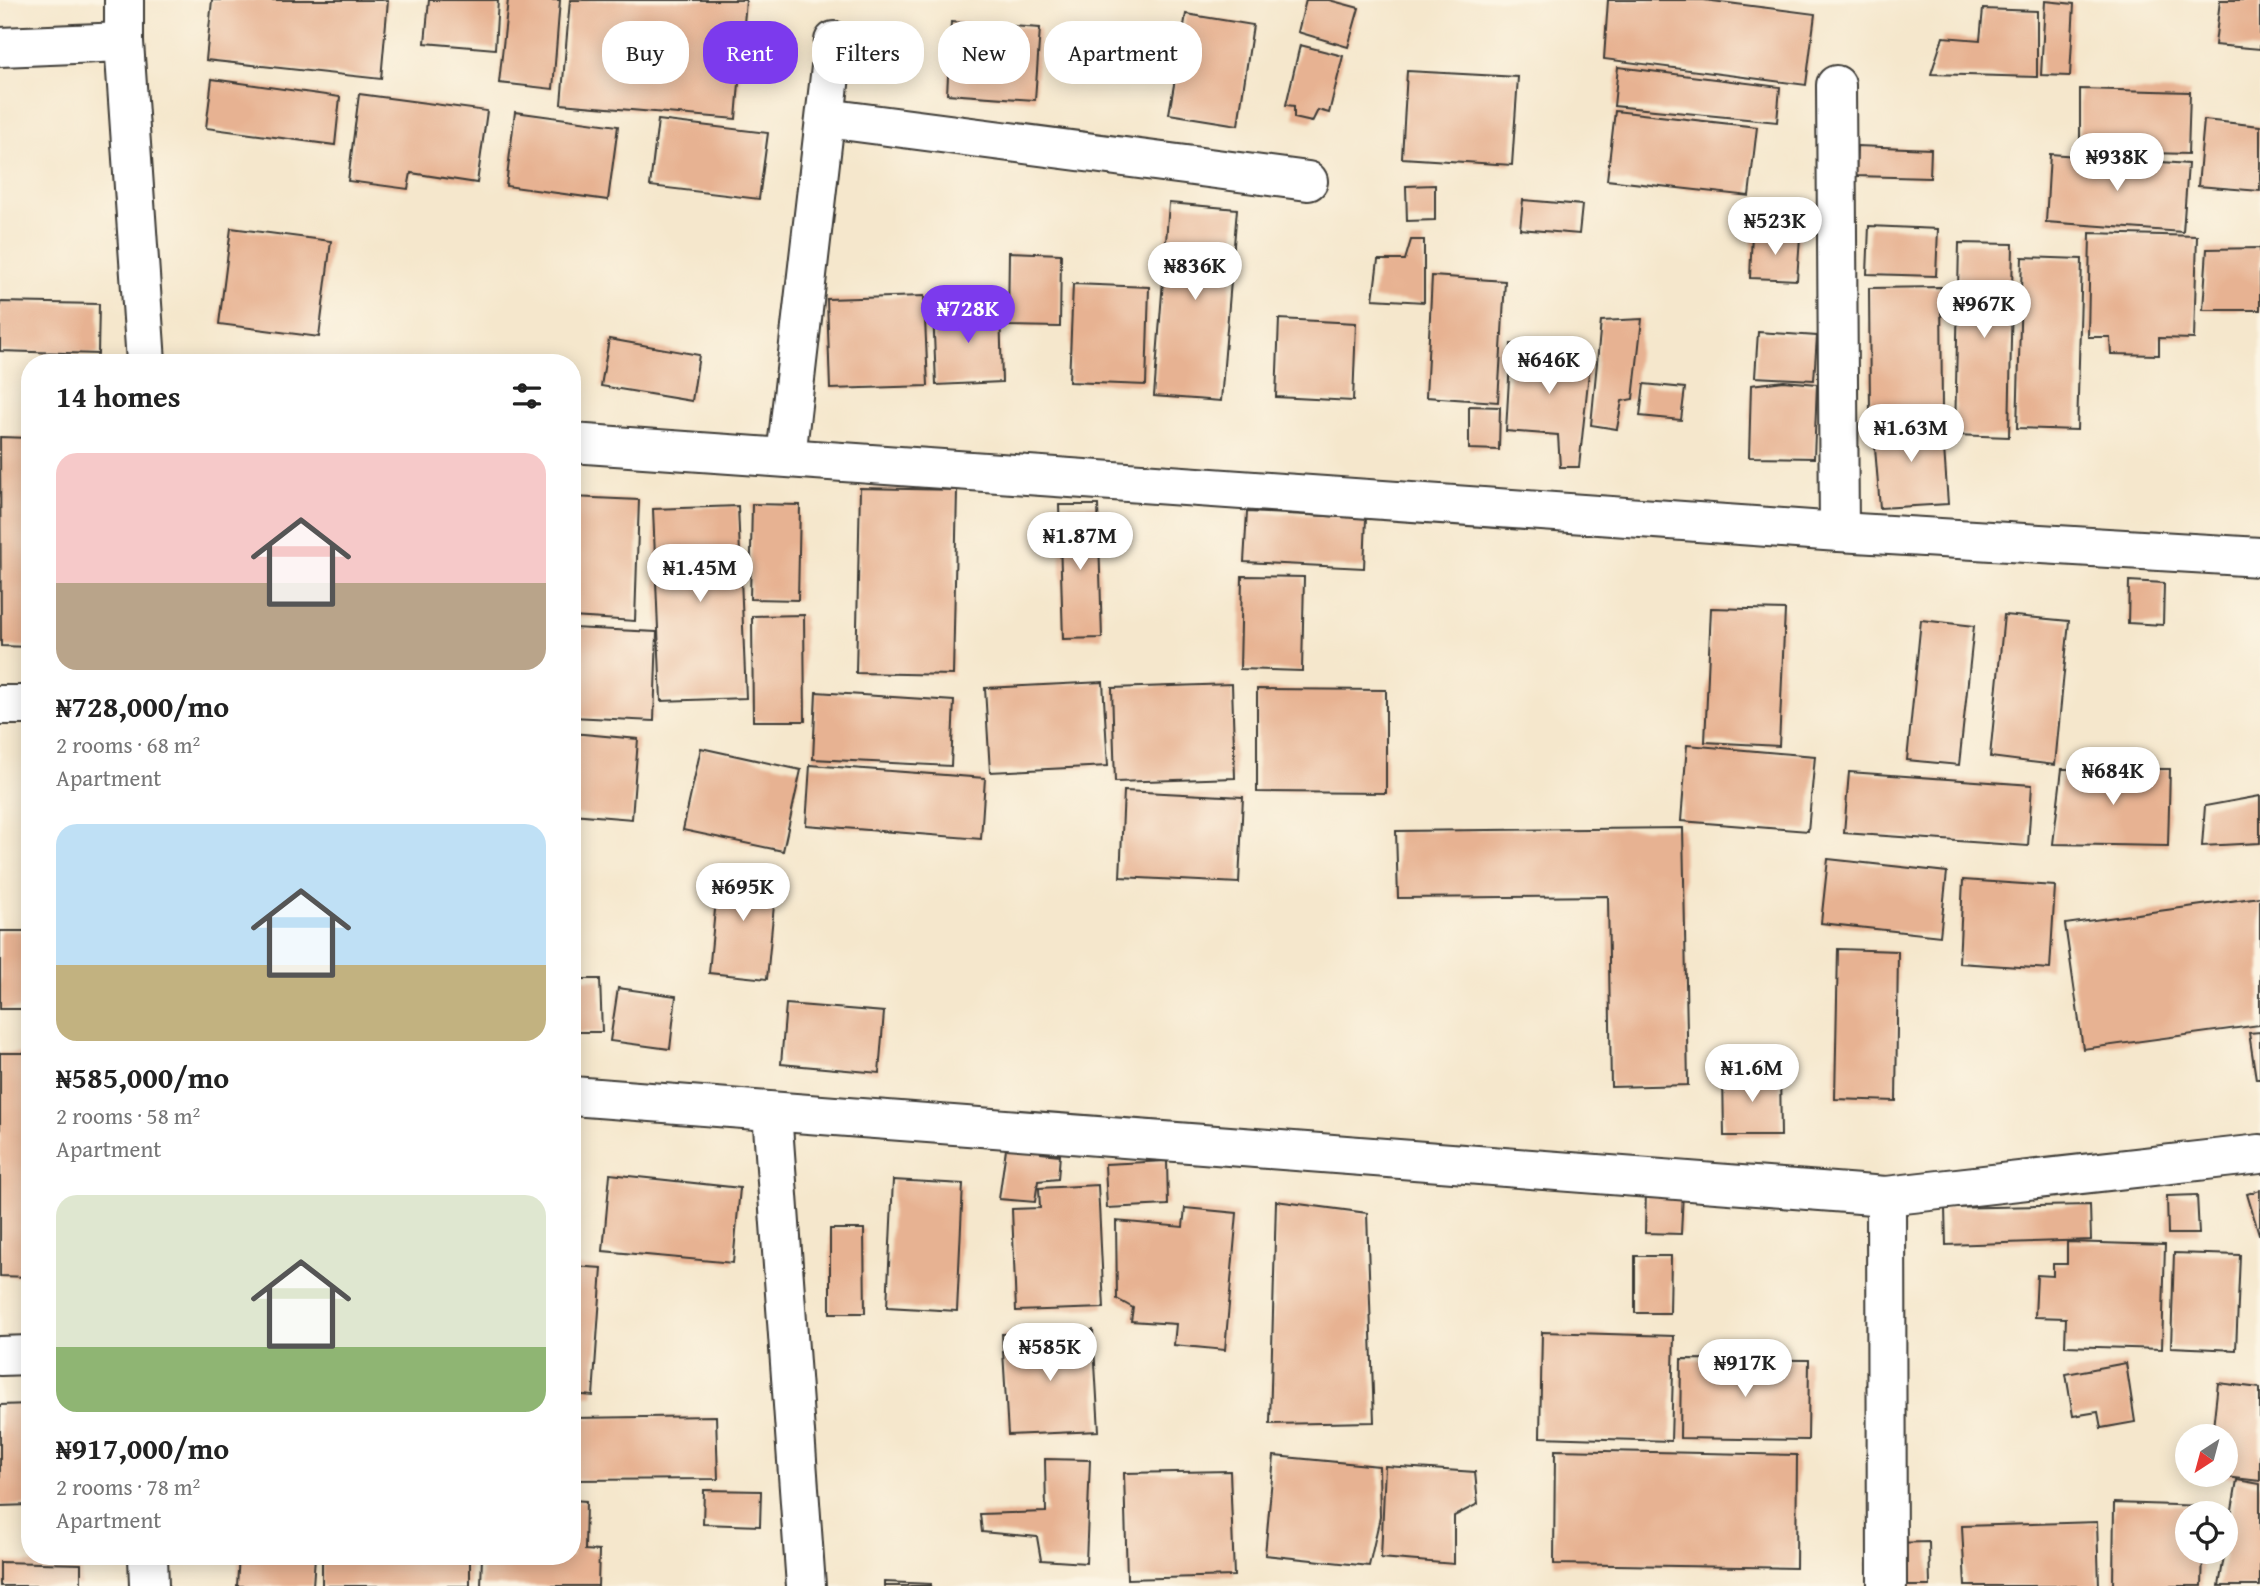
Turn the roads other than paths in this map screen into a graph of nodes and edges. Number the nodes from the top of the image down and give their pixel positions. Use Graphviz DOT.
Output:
graph roads {
  1 [pos="124,0"];
  2 [pos="124,42"];
  3 [pos="0,47"];
  4 [pos="830,84"];
  5 [pos="1836,85"];
  6 [pos="826,118"];
  7 [pos="1308,181"];
  8 [pos="145,354"];
  9 [pos="581,444"];
  10 [pos="786,457"];
  11 [pos="1839,532"];
  12 [pos="2260,557"];
  13 [pos="0,705"];
  14 [pos="21,705"];
  15 [pos="581,1097"];
  16 [pos="772,1112"];
  17 [pos="2260,1154"];
  18 [pos="1886,1196"];
  19 [pos="0,1356"];
  20 [pos="21,1356"];
  21 [pos="148,1565"];
  22 [pos="149,1586"];
  23 [pos="806,1586"];
  24 [pos="1887,1586"];
  1 -- 2 [label="street"];
  2 -- 3 [label="street"];
  2 -- 8 [label="street"];
  4 -- 6 [label="street"];
  5 -- 11 [label="street"];
  6 -- 7 [label="street"];
  6 -- 10 [label="street"];
  9 -- 10 [label="street"];
  10 -- 11 [label="street"];
  11 -- 12 [label="street"];
  13 -- 14 [label="street"];
  15 -- 16 [label="street"];
  16 -- 18 [label="street"];
  16 -- 23 [label="street"];
  17 -- 18 [label="street"];
  18 -- 24 [label="street"];
  19 -- 20 [label="street"];
  21 -- 22 [label="street"];
}
